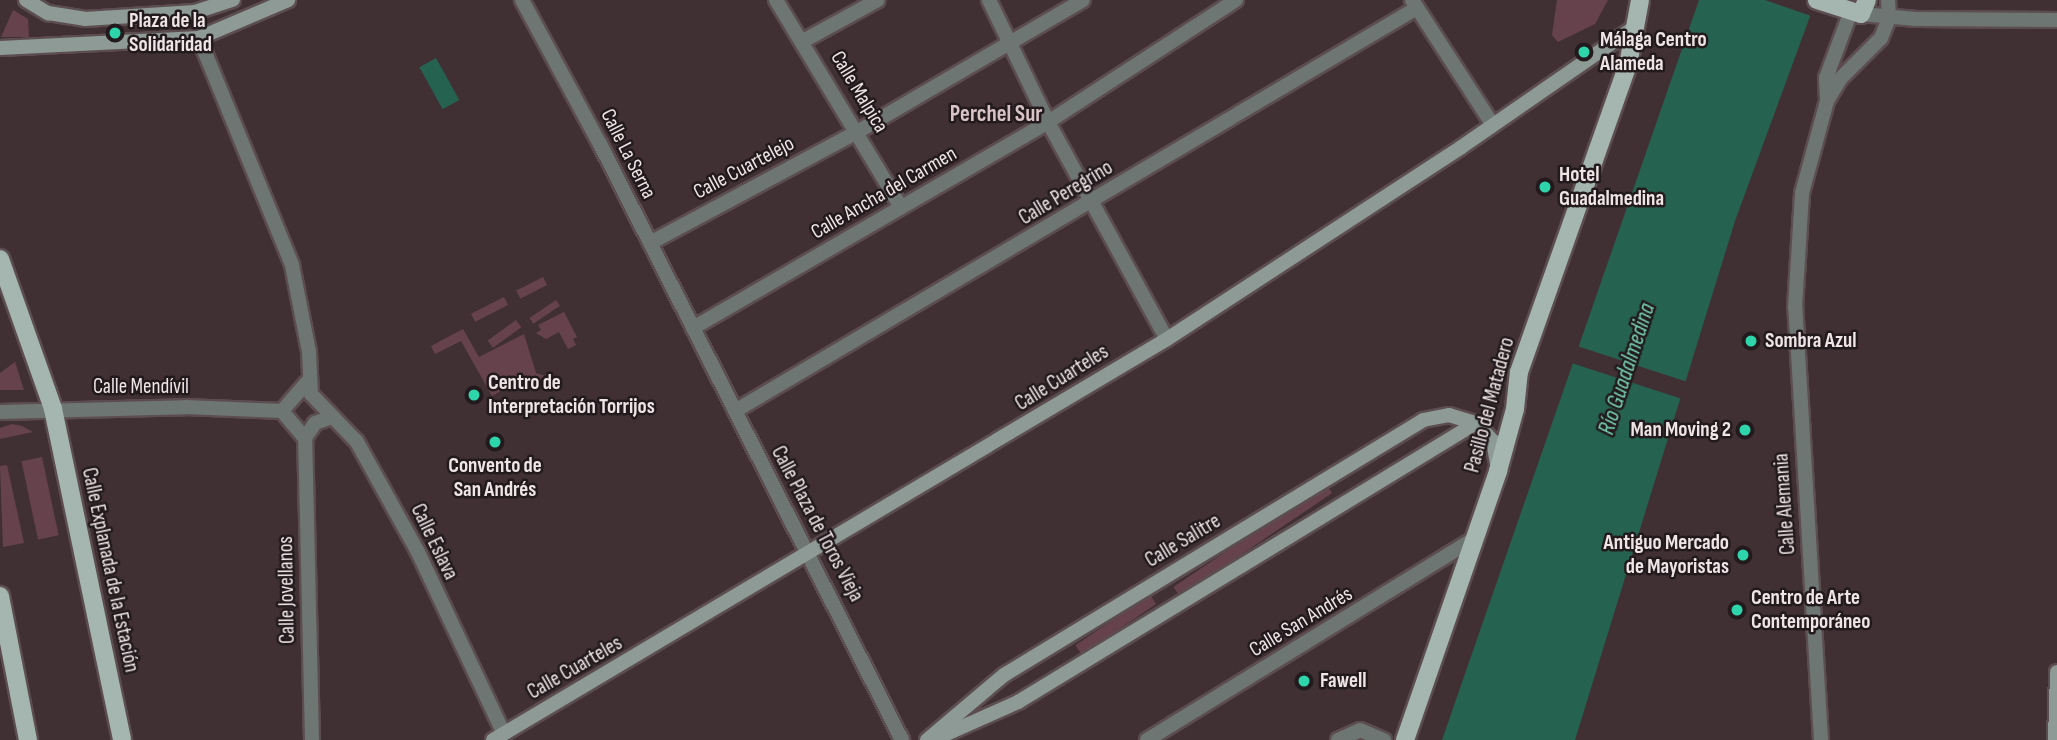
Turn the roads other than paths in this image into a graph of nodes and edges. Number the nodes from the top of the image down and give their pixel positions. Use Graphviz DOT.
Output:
graph roads {
  1 [pos="26,0"];
  2 [pos="233,0"];
  3 [pos="288,0"];
  4 [pos="522,0"];
  5 [pos="776,0"];
  6 [pos="989,0"];
  7 [pos="1083,0"];
  8 [pos="1236,0"];
  9 [pos="1640,0"];
  10 [pos="1888,0"];
  11 [pos="872,1"];
  12 [pos="1414,4"];
  13 [pos="1844,6"];
  14 [pos="175,7"];
  15 [pos="1888,18"];
  16 [pos="2057,20"];
  17 [pos="1636,26"];
  18 [pos="199,38"];
  19 [pos="803,41"];
  20 [pos="1010,42"];
  21 [pos="0,47"];
  22 [pos="1839,50"];
  23 [pos="1861,59"];
  24 [pos="1827,101"];
  25 [pos="1048,122"];
  26 [pos="1493,125"];
  27 [pos="859,131"];
  28 [pos="1091,203"];
  29 [pos="901,207"];
  30 [pos="650,243"];
  31 [pos="0,259"];
  32 [pos="693,328"];
  33 [pos="1167,339"];
  34 [pos="307,382"];
  35 [pos="53,409"];
  36 [pos="0,411"];
  37 [pos="282,411"];
  38 [pos="735,411"];
  39 [pos="329,418"];
  40 [pos="1476,423"];
  41 [pos="305,438"];
  42 [pos="1498,471"];
  43 [pos="1475,539"];
  44 [pos="810,554"];
  45 [pos="0,596"];
  46 [pos="2057,672"];
  47 [pos="498,737"];
  48 [pos="28,740"];
  49 [pos="122,740"];
  50 [pos="312,740"];
  51 [pos="902,740"];
  52 [pos="927,740"];
  53 [pos="934,740"];
  54 [pos="1147,740"];
  55 [pos="1338,740"];
  56 [pos="1384,740"];
  57 [pos="1405,740"];
  58 [pos="1821,740"];
  59 [pos="2055,740"];
  1 -- 14 [label="main road"];
  2 -- 14 [label="main road"];
  3 -- 18 [label="main road"];
  4 -- 30 [label="street, Calle La Serna"];
  5 -- 19 [label="street, Calle Malpica"];
  6 -- 20 [label="street"];
  7 -- 20 [label="street, Calle Cuartelejo"];
  8 -- 25 [label="street, Calle Ancha del Carmen"];
  9 -- 17 [label="main road, Pasillo del Matadero"];
  10 -- 15 [label="street"];
  11 -- 19 [label="street"];
  12 -- 26 [label="street"];
  12 -- 28 [label="street, Calle Peregrino"];
  13 -- 15 [label="street"];
  13 -- 22 [label="street"];
  15 -- 16 [label="street"];
  15 -- 23 [label="street"];
  17 -- 26 [label="main road, Calle Cuarteles"];
  17 -- 42 [label="main road, Pasillo del Matadero"];
  18 -- 21 [label="main road"];
  18 -- 34 [label="street"];
  19 -- 27 [label="street, Calle Malpica"];
  20 -- 25 [label="street"];
  20 -- 27 [label="street, Calle Cuartelejo"];
  22 -- 23 [label="street"];
  22 -- 24 [label="street"];
  23 -- 24 [label="street"];
  24 -- 58 [label="street, Calle Alemania"];
  25 -- 28 [label="street"];
  25 -- 29 [label="street, Calle Ancha del Carmen"];
  26 -- 33 [label="main road, Calle Cuarteles"];
  27 -- 29 [label="street, Calle Malpica"];
  27 -- 30 [label="street, Calle Cuartelejo"];
  28 -- 33 [label="street"];
  28 -- 38 [label="street, Calle Peregrino"];
  29 -- 32 [label="street, Calle Ancha del Carmen"];
  30 -- 32 [label="street, Calle La Serna"];
  31 -- 35 [label="main road, Calle Explanada de la Estación"];
  32 -- 38 [label="street, Calle Plaza de Toros Vieja"];
  33 -- 44 [label="main road, Calle Cuarteles"];
  34 -- 37 [label="street"];
  34 -- 39 [label="street, Calle Eslava"];
  35 -- 36 [label="street, Calle Mendívil"];
  35 -- 37 [label="street, Calle Mendívil"];
  35 -- 49 [label="main road, Calle Explanada de la Estación"];
  37 -- 41 [label="street"];
  38 -- 44 [label="street, Calle Plaza de Toros Vieja"];
  39 -- 41 [label="street"];
  39 -- 47 [label="street, Calle Eslava"];
  40 -- 42 [label="main road"];
  40 -- 52 [label="main road, Calle Salitre"];
  40 -- 53 [label="main road"];
  41 -- 50 [label="street, Calle Jovellanos"];
  42 -- 43 [label="main road, Pasillo del Matadero"];
  43 -- 54 [label="street, Calle San Andrés"];
  43 -- 57 [label="main road, Pasillo del Matadero"];
  44 -- 47 [label="main road, Calle Cuarteles"];
  44 -- 51 [label="street, Calle Plaza de Toros Vieja"];
  45 -- 48 [label="main road"];
  46 -- 59 [label="main road"];
  55 -- 56 [label="street"];
}
